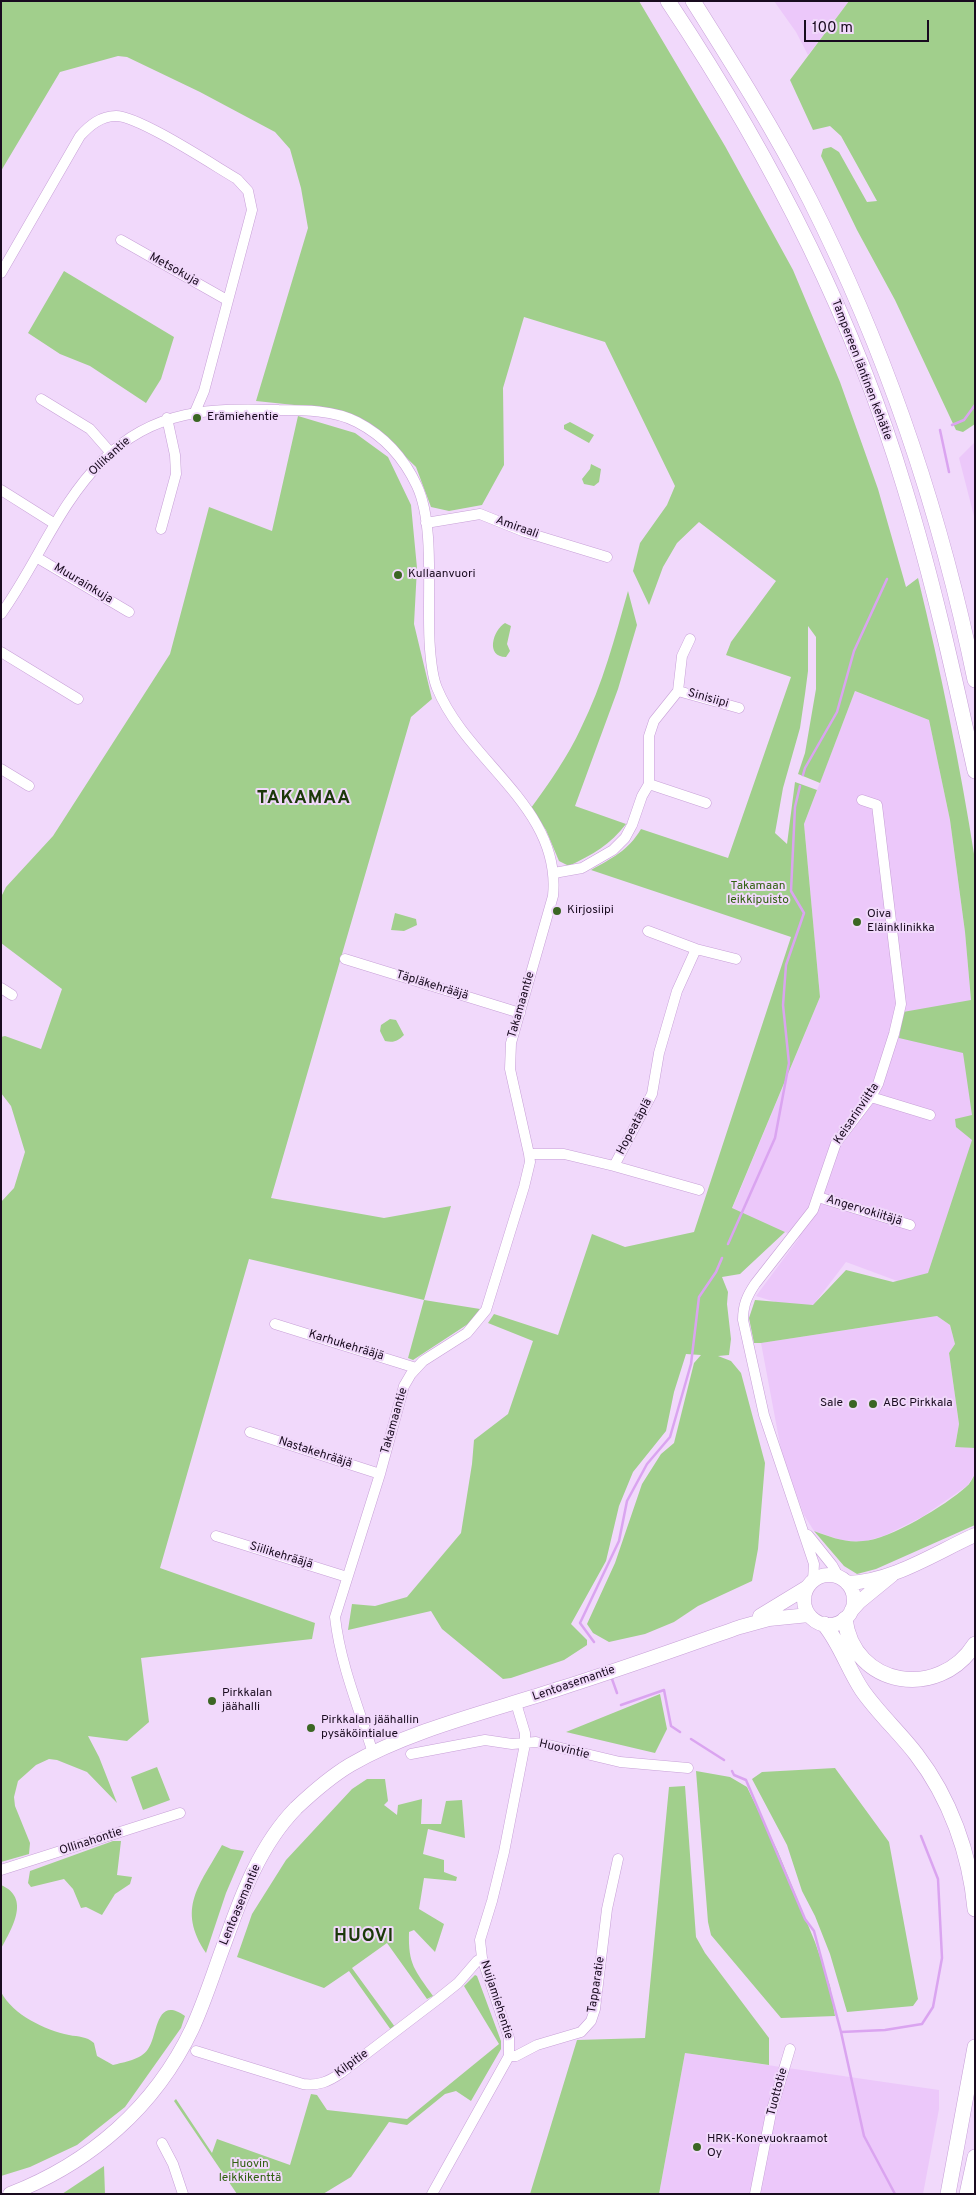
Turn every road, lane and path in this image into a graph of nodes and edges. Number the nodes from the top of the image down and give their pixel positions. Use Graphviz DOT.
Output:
graph roads {
  1 [pos="668,1"];
  2 [pos="693,1"];
  3 [pos="121,240"];
  4 [pos="1,273"];
  5 [pos="227,300"];
  6 [pos="41,399"];
  7 [pos="289,410"];
  8 [pos="195,412"];
  9 [pos="167,418"];
  10 [pos="111,453"];
  11 [pos="1,490"];
  12 [pos="426,523"];
  13 [pos="55,524"];
  14 [pos="161,529"];
  15 [pos="36,557"];
  16 [pos="607,557"];
  17 [pos="2,609"];
  18 [pos="129,612"];
  19 [pos="690,639"];
  20 [pos="1,652"];
  21 [pos="975,680"];
  22 [pos="678,691"];
  23 [pos="78,699"];
  24 [pos="739,708"];
  25 [pos="1,769"];
  26 [pos="975,771"];
  27 [pos="649,784"];
  28 [pos="28,786"];
  29 [pos="862,800"];
  30 [pos="706,803"];
  31 [pos="554,873"];
  32 [pos="648,931"];
  33 [pos="696,949"];
  34 [pos="345,959"];
  35 [pos="736,959"];
  36 [pos="1,988"];
  37 [pos="12,995"];
  38 [pos="520,1013"];
  39 [pos="871,1097"];
  40 [pos="930,1115"];
  41 [pos="529,1154"];
  42 [pos="614,1166"];
  43 [pos="699,1190"];
  44 [pos="818,1197"];
  45 [pos="910,1225"];
  46 [pos="275,1324"];
  47 [pos="416,1368"];
  48 [pos="250,1432"];
  49 [pos="380,1474"];
  50 [pos="803,1528"];
  51 [pos="975,1535"];
  52 [pos="216,1536"];
  53 [pos="895,1573"];
  54 [pos="347,1577"];
  55 [pos="843,1580"];
  56 [pos="810,1584"];
  57 [pos="809,1615"];
  58 [pos="848,1615"];
  59 [pos="824,1624"];
  60 [pos="740,1627"];
  61 [pos="975,1644"];
  62 [pos="516,1703"];
  63 [pos="525,1744"];
  64 [pos="373,1753"];
  65 [pos="411,1754"];
  66 [pos="688,1768"];
  67 [pos="180,1813"];
  68 [pos="618,1859"];
  69 [pos="1,1870"];
  70 [pos="975,1909"];
  71 [pos="482,1958"];
  72 [pos="975,2046"];
  73 [pos="790,2049"];
  74 [pos="196,2051"];
  75 [pos="509,2056"];
  76 [pos="162,2144"];
  77 [pos="975,2157"];
  78 [pos="10,2194"];
  79 [pos="183,2194"];
  80 [pos="432,2194"];
  81 [pos="755,2194"];
  82 [pos="948,2194"];
  83 [pos="967,2194"];
  1 -- 26 [label="highway, Tampereen läntinen kehätie"];
  2 -- 21 [label="highway, Tampereen läntinen kehätie"];
  3 -- 5 [label="street, Metsokuja"];
  4 -- 5 [label="street"];
  5 -- 8 [label="street"];
  6 -- 10 [label="street"];
  7 -- 8 [label="street, Ollikantie"];
  7 -- 12 [label="street, Takamaantie"];
  8 -- 9 [label="street, Ollikantie"];
  9 -- 10 [label="street, Ollikantie"];
  9 -- 14 [label="street"];
  10 -- 13 [label="street, Ollikantie"];
  11 -- 13 [label="street"];
  12 -- 16 [label="street, Amiraali"];
  12 -- 31 [label="street, Takamaantie"];
  13 -- 15 [label="street, Ollikantie"];
  15 -- 17 [label="street, Ollikantie"];
  15 -- 18 [label="street, Muurainkuja"];
  19 -- 22 [label="street"];
  20 -- 23 [label="street"];
  22 -- 24 [label="street, Sinisiipi"];
  22 -- 27 [label="street"];
  25 -- 28 [label="street"];
  27 -- 30 [label="street"];
  27 -- 31 [label="street"];
  29 -- 39 [label="street, Keisarinviitta"];
  31 -- 38 [label="street, Takamaantie"];
  32 -- 33 [label="street"];
  33 -- 35 [label="street"];
  33 -- 42 [label="street, Hopeatäplä"];
  34 -- 38 [label="street, Täpläkehrääjä"];
  36 -- 37 [label="street"];
  38 -- 41 [label="street, Takamaantie"];
  39 -- 40 [label="street"];
  39 -- 44 [label="street, Keisarinviitta"];
  41 -- 42 [label="street, Hopeatäplä"];
  41 -- 47 [label="street, Takamaantie"];
  42 -- 43 [label="street"];
  44 -- 45 [label="street, Angervokiitäjä"];
  44 -- 50 [label="street, Keisarinviitta"];
  46 -- 47 [label="street, Karhukehrääjä"];
  47 -- 49 [label="street, Takamaantie"];
  48 -- 49 [label="street, Nastakehrääjä"];
  49 -- 54 [label="street, Takamaantie"];
  50 -- 55 [label="street, Keisarinviitta"];
  50 -- 56 [label="street, Keisarinviitta"];
  51 -- 53 [label="main road"];
  52 -- 54 [label="street, Siilikehrääjä"];
  53 -- 55 [label="main road"];
  53 -- 58 [label="main road"];
  54 -- 64 [label="street, Takamaantie"];
  55 -- 56 [label="main road"];
  55 -- 58 [label="main road"];
  56 -- 57 [label="main road"];
  56 -- 60 [label="main road, Lentoasemantie"];
  57 -- 59 [label="main road"];
  57 -- 60 [label="main road, Lentoasemantie"];
  58 -- 59 [label="main road"];
  58 -- 61 [label="highway"];
  59 -- 70 [label="highway"];
  60 -- 62 [label="main road, Lentoasemantie"];
  62 -- 63 [label="street, Nuijamiehentie"];
  62 -- 64 [label="main road, Lentoasemantie"];
  63 -- 65 [label="street, Huovintie"];
  63 -- 66 [label="street, Huovintie"];
  63 -- 71 [label="street, Nuijamiehentie"];
  64 -- 78 [label="main road, Lentoasemantie"];
  67 -- 69 [label="street, Ollinahontie"];
  68 -- 75 [label="street, Tapparatie"];
  71 -- 74 [label="street, Kilpitie"];
  71 -- 75 [label="street, Nuijamiehentie"];
  72 -- 82 [label="highway"];
  73 -- 81 [label="street, Tuottotie"];
  75 -- 80 [label="street, Nuijamiehentie"];
  76 -- 79 [label="street"];
  77 -- 83 [label="highway"];
}
